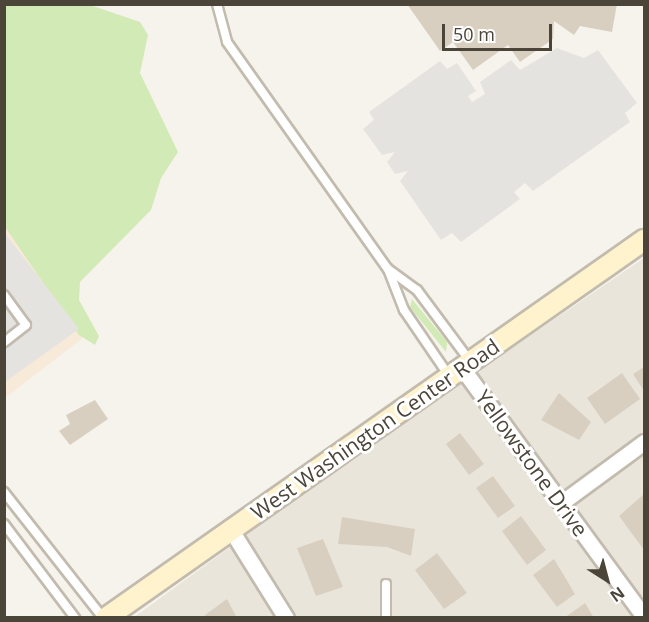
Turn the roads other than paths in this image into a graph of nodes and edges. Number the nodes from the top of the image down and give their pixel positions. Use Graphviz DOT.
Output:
graph roads {
  1 [pos="217,4"];
  2 [pos="645,240"];
  3 [pos="388,269"];
  4 [pos="4,295"];
  5 [pos="4,342"];
  6 [pos="461,369"];
  7 [pos="645,442"];
  8 [pos="4,492"];
  9 [pos="561,503"];
  10 [pos="4,524"];
  11 [pos="231,530"];
  12 [pos="387,584"];
  13 [pos="645,617"];
  14 [pos="75,618"];
  15 [pos="104,618"];
  16 [pos="286,618"];
  17 [pos="386,618"];
  1 -- 3 [label="lane"];
  2 -- 6 [label="main road, West Washington Center Road"];
  3 -- 6 [label="lane"];
  3 -- 6 [label="lane"];
  4 -- 5 [label="lane"];
  6 -- 9 [label="street, Yellowstone Drive"];
  6 -- 11 [label="main road, West Washington Center Road"];
  7 -- 9 [label="street"];
  8 -- 15 [label="lane"];
  9 -- 13 [label="street, Yellowstone Drive"];
  10 -- 14 [label="lane"];
  11 -- 15 [label="main road, West Washington Center Road"];
  11 -- 16 [label="street"];
  12 -- 17 [label="lane"];
}
